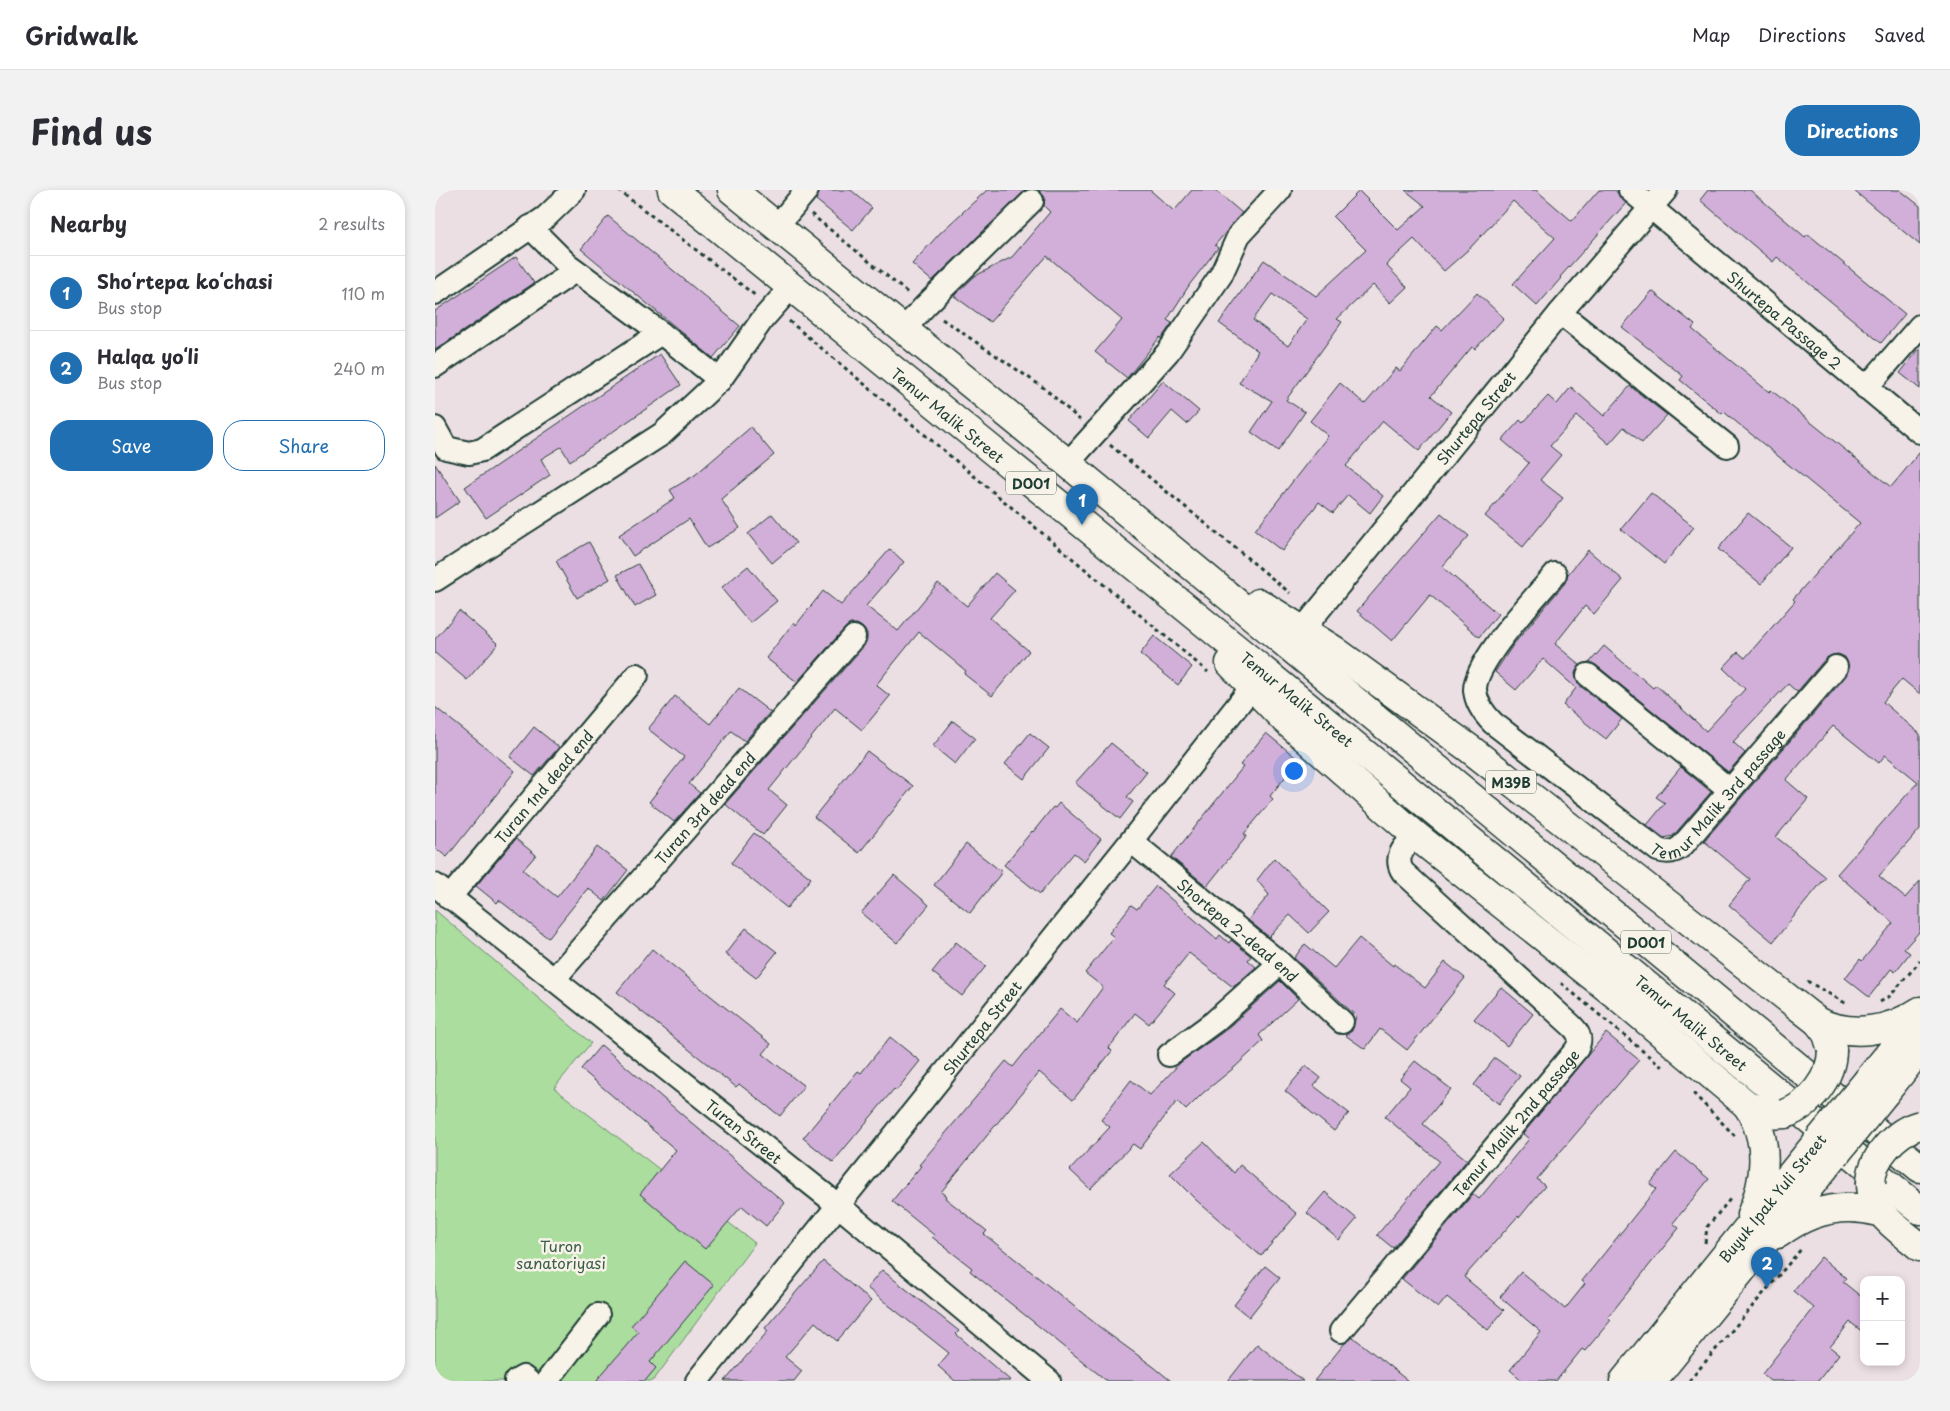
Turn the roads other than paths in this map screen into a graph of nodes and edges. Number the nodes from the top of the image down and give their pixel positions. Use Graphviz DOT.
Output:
graph roads {
  1 [pos="574,190"];
  2 [pos="672,190"];
  3 [pos="732,190"];
  4 [pos="1280,190"];
  5 [pos="1630,190"];
  6 [pos="1666,190"];
  7 [pos="802,196"];
  8 [pos="1032,201"];
  9 [pos="1651,208"];
  10 [pos="777,226"];
  11 [pos="530,227"];
  12 [pos="575,271"];
  13 [pos="791,287"];
  14 [pos="435,293"];
  15 [pos="1560,313"];
  16 [pos="1920,326"];
  17 [pos="904,329"];
  18 [pos="661,333"];
  19 [pos="435,366"];
  20 [pos="720,380"];
  21 [pos="1866,388"];
  22 [pos="435,428"];
  23 [pos="1920,432"];
  24 [pos="1727,446"];
  25 [pos="1067,463"];
  26 [pos="1555,574"];
  27 [pos="435,580"];
  28 [pos="1302,630"];
  29 [pos="854,637"];
  30 [pos="1836,667"];
  31 [pos="637,675"];
  32 [pos="1588,675"];
  33 [pos="1258,679"];
  34 [pos="1493,723"];
  35 [pos="1470,749"];
  36 [pos="1730,790"];
  37 [pos="1415,835"];
  38 [pos="1131,841"];
  39 [pos="442,892"];
  40 [pos="1280,963"];
  41 [pos="554,979"];
  42 [pos="1920,1011"];
  43 [pos="1920,1016"];
  44 [pos="1342,1022"];
  45 [pos="1818,1022"];
  46 [pos="1920,1049"];
  47 [pos="1169,1055"];
  48 [pos="1877,1087"];
  49 [pos="1747,1105"];
  50 [pos="1920,1125"];
  51 [pos="1920,1168"];
  52 [pos="839,1206"];
  53 [pos="1920,1210"];
  54 [pos="1879,1212"];
  55 [pos="1750,1243"];
  56 [pos="1920,1247"];
  57 [pos="598,1315"];
  58 [pos="1341,1331"];
  59 [pos="516,1381"];
  60 [pos="528,1381"];
  61 [pos="547,1381"];
  62 [pos="697,1381"];
  63 [pos="1049,1381"];
  64 [pos="1624,1381"];
  65 [pos="1652,1381"];
  1 -- 11 [label="street"];
  2 -- 13 [label="main road, Temur Malik Street / D001"];
  3 -- 10 [label="main road, Temur Malik Street / D001"];
  4 -- 25 [label="street"];
  5 -- 9 [label="street, Shurtepa Passage 2"];
  6 -- 9 [label="street, Shurtepa Street"];
  7 -- 10 [label="street"];
  8 -- 17 [label="street"];
  9 -- 15 [label="street, Shurtepa Street"];
  9 -- 21 [label="street, Shurtepa Passage 2"];
  10 -- 17 [label="main road, Temur Malik Street / D001"];
  11 -- 12 [label="street"];
  11 -- 14 [label="street"];
  12 -- 18 [label="street"];
  12 -- 19 [label="street"];
  13 -- 20 [label="street"];
  13 -- 33 [label="main road, Temur Malik Street / D001"];
  15 -- 24 [label="street"];
  15 -- 28 [label="street, Shurtepa Street"];
  16 -- 21 [label="street"];
  17 -- 25 [label="main road, Temur Malik Street / D001"];
  18 -- 20 [label="street"];
  18 -- 22 [label="street"];
  20 -- 27 [label="street"];
  21 -- 23 [label="street, Shurtepa Passage 2"];
  25 -- 28 [label="main road, Temur Malik Street / D001"];
  26 -- 34 [label="street, Temur Malik 3rd passage"];
  28 -- 35 [label="main road, M39B"];
  28 -- 51 [label="main road, Temur Malik Street / D001"];
  29 -- 41 [label="street, Turan 3rd dead end"];
  30 -- 36 [label="street, Temur Malik 3rd passage"];
  31 -- 39 [label="street, Turаn 1nd dead end"];
  32 -- 36 [label="street"];
  33 -- 37 [label="main road"];
  33 -- 38 [label="street, Shurtepa Street"];
  33 -- 53 [label="main road, Temur Malik Street / D001"];
  34 -- 35 [label="street"];
  34 -- 36 [label="street, Temur Malik 3rd passage"];
  35 -- 45 [label="main road, M39B"];
  37 -- 49 [label="main road"];
  37 -- 58 [label="street, Temur Malik 2nd passage"];
  38 -- 40 [label="street, Shortepa 2-dead end"];
  38 -- 52 [label="street, Shurtepa Street"];
  39 -- 41 [label="street, Turan Street"];
  40 -- 44 [label="street, Shortepa 2-dead end"];
  40 -- 47 [label="street"];
  41 -- 52 [label="street, Turan Street"];
  42 -- 45 [label="main road, M39B"];
  43 -- 48 [label="main road, Buyuk Ipak Yuli Street"];
  45 -- 49 [label="main road, M39B, bridge"];
  46 -- 48 [label="main road, Buyuk Ipak Yuli Street"];
  48 -- 55 [label="main road, Buyuk Ipak Yuli Street, bridge"];
  49 -- 55 [label="main road"];
  50 -- 54 [label="main road, bridge"];
  52 -- 62 [label="street, Shurtepa Street"];
  52 -- 63 [label="street, Turan Street"];
  54 -- 55 [label="main road"];
  54 -- 56 [label="main road"];
  55 -- 64 [label="main road, Buyuk Ipak Yuli Street"];
  55 -- 65 [label="main road, Buyuk Ipak Yuli Street"];
  57 -- 61 [label="street"];
  59 -- 60 [label="street"];
}
